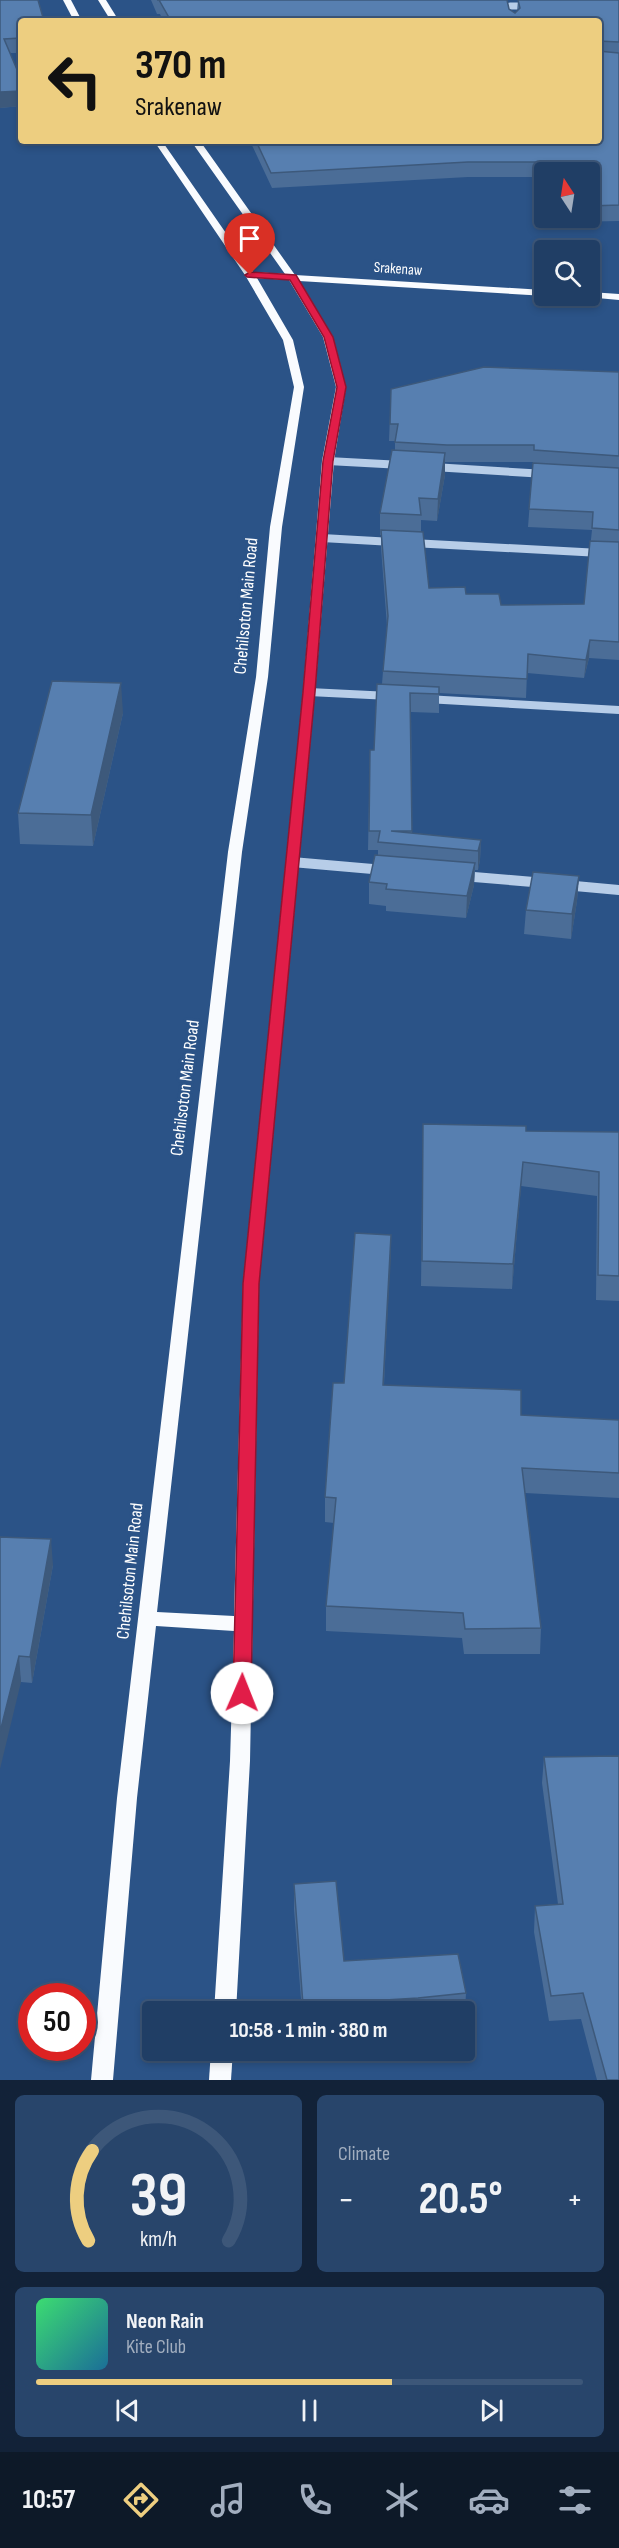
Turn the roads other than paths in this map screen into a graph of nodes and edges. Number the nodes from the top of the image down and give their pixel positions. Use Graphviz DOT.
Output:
graph roads {
  1 [pos="67,0"];
  2 [pos="102,0"];
  3 [pos="509,3"];
  4 [pos="544,6"];
  5 [pos="512,14"];
  6 [pos="76,18"];
  7 [pos="114,18"];
  8 [pos="160,144"];
  9 [pos="197,144"];
  10 [pos="250,275"];
  11 [pos="292,277"];
  12 [pos="534,292"];
  13 [pos="600,296"];
  14 [pos="619,297"];
  15 [pos="328,461"];
  16 [pos="409,466"];
  17 [pos="421,466"];
  18 [pos="561,475"];
  19 [pos="322,538"];
  20 [pos="619,554"];
  21 [pos="309,692"];
  22 [pos="405,697"];
  23 [pos="416,698"];
  24 [pos="619,710"];
  25 [pos="291,862"];
  26 [pos="397,871"];
  27 [pos="455,876"];
  28 [pos="619,890"];
  29 [pos="147,1618"];
  30 [pos="243,1624"];
  31 [pos="226,2001"];
  32 [pos="221,2061"];
  33 [pos="102,2080"];
  34 [pos="220,2080"];
  1 -- 6 [label="main road"];
  2 -- 7 [label="main road"];
  3 -- 4 [label="street"];
  3 -- 5 [label="street"];
  8 -- 10 [label="main road, Chehilsoton Main Road"];
  9 -- 11 [label="main road"];
  10 -- 11 [label="main road, Srakenaw"];
  10 -- 29 [label="main road, Chehilsoton Main Road"];
  11 -- 12 [label="main road, Srakenaw"];
  11 -- 15 [label="main road"];
  13 -- 14 [label="main road"];
  15 -- 16 [label="street"];
  15 -- 19 [label="main road"];
  17 -- 18 [label="street"];
  19 -- 20 [label="street"];
  19 -- 21 [label="main road"];
  21 -- 22 [label="street"];
  21 -- 25 [label="main road"];
  23 -- 24 [label="street"];
  25 -- 26 [label="street"];
  25 -- 30 [label="main road"];
  27 -- 28 [label="street"];
  29 -- 30 [label="main road"];
  29 -- 33 [label="main road, Chehilsoton Main Road"];
  30 -- 31 [label="main road"];
  32 -- 34 [label="main road"];
}
